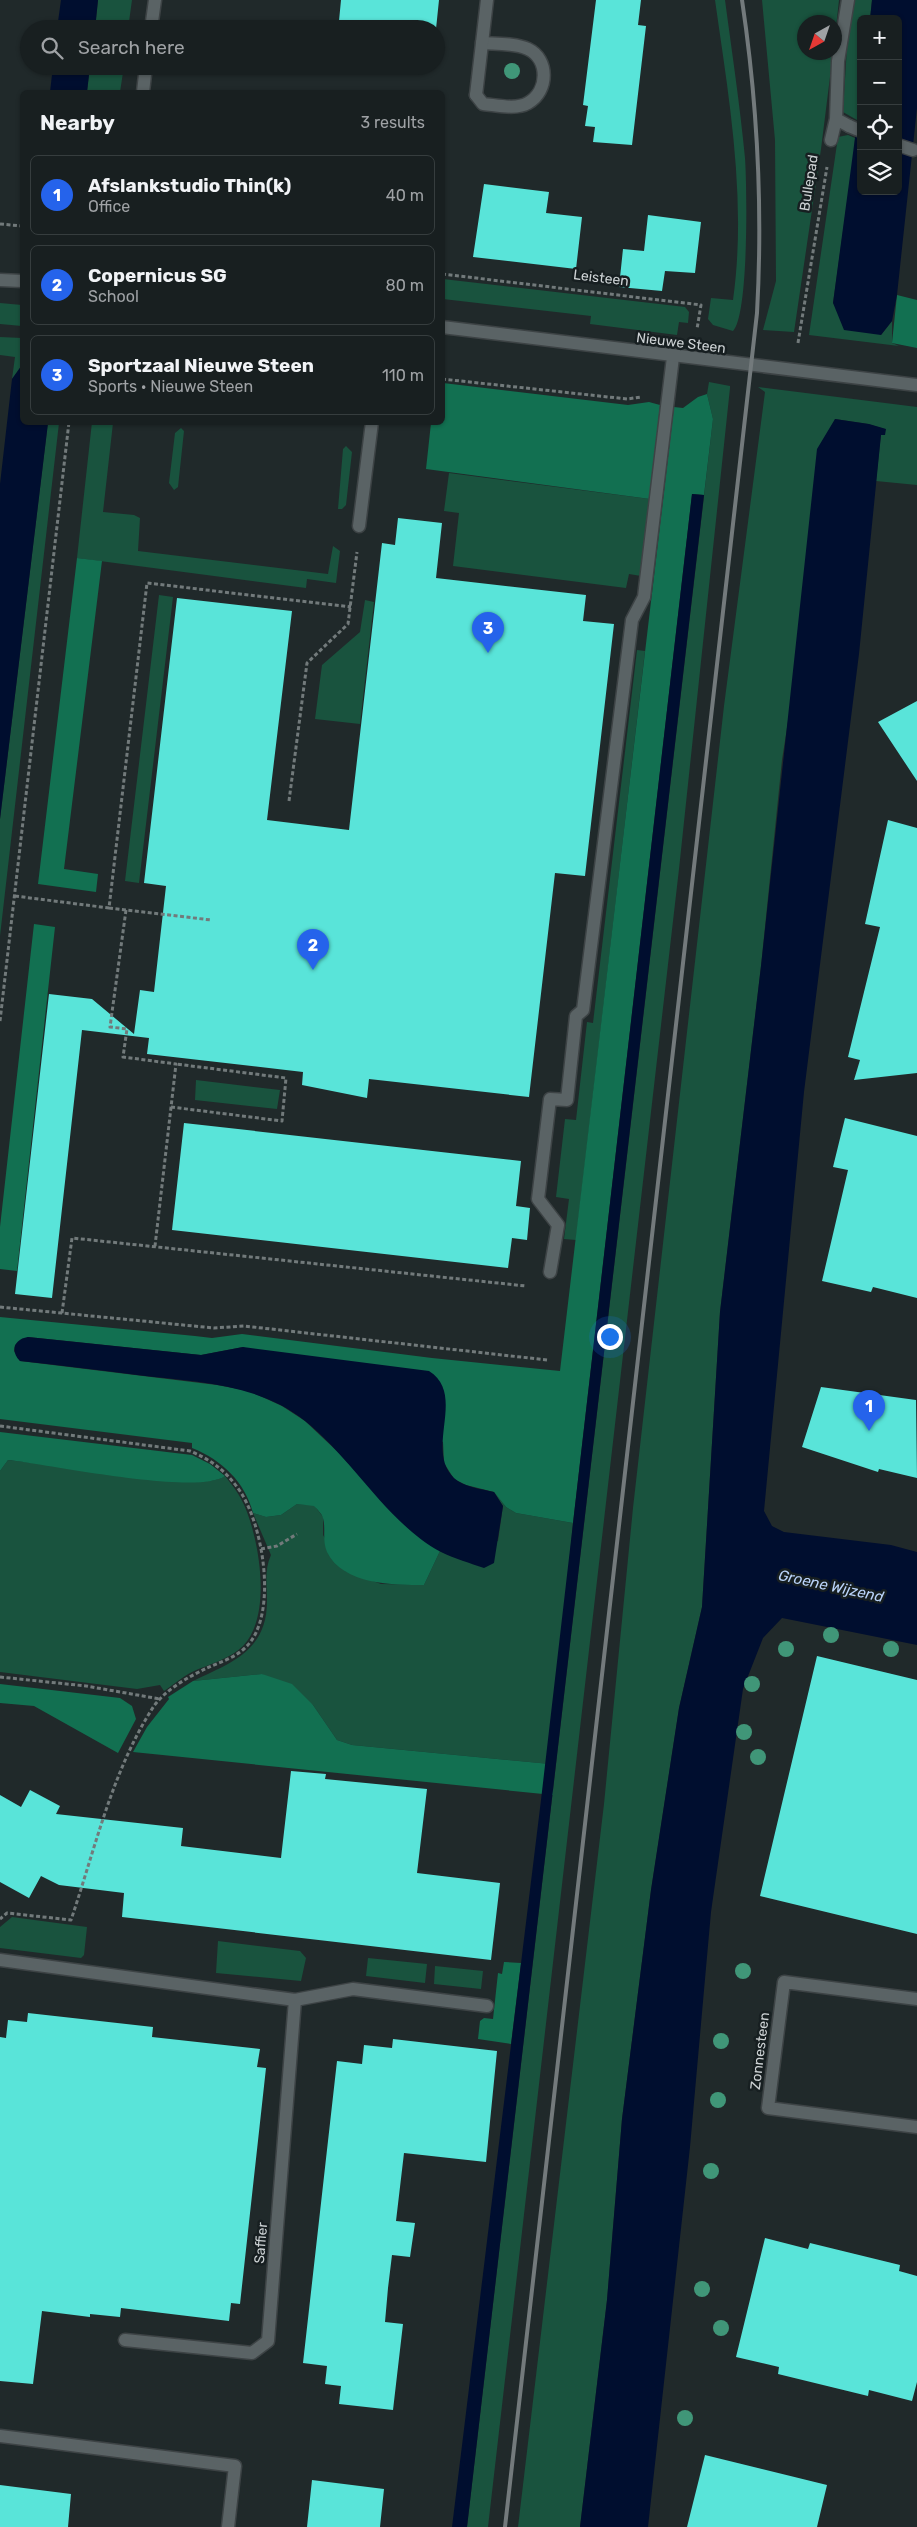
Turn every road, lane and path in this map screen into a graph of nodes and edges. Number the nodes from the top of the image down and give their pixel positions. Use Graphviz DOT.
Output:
graph roads {
  1 [pos="155,0"];
  2 [pos="487,0"];
  3 [pos="848,0"];
  4 [pos="152,20"];
  5 [pos="482,43"];
  6 [pos="145,75"];
  7 [pos="143,90"];
  8 [pos="836,119"];
  9 [pos="855,128"];
  10 [pos="831,140"];
  11 [pos="902,146"];
  12 [pos="913,150"];
  13 [pos="0,224"];
  14 [pos="20,226"];
  15 [pos="445,274"];
  16 [pos="0,280"];
  17 [pos="20,281"];
  18 [pos="445,327"];
  19 [pos="673,357"];
  20 [pos="693,359"];
  21 [pos="794,371"];
  22 [pos="445,379"];
  23 [pos="917,385"];
  24 [pos="617,397"];
  25 [pos="68,425"];
  26 [pos="372,425"];
  27 [pos="359,526"];
  28 [pos="351,607"];
  29 [pos="289,801"];
  30 [pos="15,896"];
  31 [pos="109,908"];
  32 [pos="126,910"];
  33 [pos="211,920"];
  34 [pos="0,1021"];
  35 [pos="176,1064"];
  36 [pos="171,1107"];
  37 [pos="155,1246"];
  38 [pos="550,1272"];
  39 [pos="0,1307"];
  40 [pos="62,1313"];
  41 [pos="547,1360"];
  42 [pos="0,1426"];
  43 [pos="297,1534"];
  44 [pos="261,1549"];
  45 [pos="0,1677"];
  46 [pos="160,1698"];
  47 [pos="0,1918"];
  48 [pos="0,1960"];
  49 [pos="917,1999"];
  50 [pos="295,2000"];
  51 [pos="487,2006"];
  52 [pos="917,2127"];
  53 [pos="125,2340"];
  54 [pos="0,2436"];
  55 [pos="228,2527"];
  1 -- 4 [label="street"];
  2 -- 5 [label="street"];
  3 -- 8 [label="street, Bullepad"];
  5 -- 5 [label="street"];
  6 -- 7 [label="street"];
  8 -- 9 [label="street"];
  8 -- 10 [label="street, Bullepad"];
  10 -- 21 [label="path, Bullepad"];
  11 -- 12 [label="street"];
  13 -- 14 [label="path"];
  15 -- 20 [label="path, Leisteen"];
  16 -- 17 [label="street"];
  18 -- 19 [label="street, Nieuwe Steen"];
  19 -- 20 [label="street, Nieuwe Steen"];
  19 -- 38 [label="street"];
  20 -- 21 [label="street, Nieuwe Steen"];
  21 -- 23 [label="street, Nieuwe Steen"];
  22 -- 24 [label="path"];
  25 -- 30 [label="path"];
  26 -- 27 [label="street"];
  27 -- 28 [label="path"];
  28 -- 29 [label="path"];
  28 -- 31 [label="path"];
  30 -- 31 [label="path"];
  30 -- 34 [label="path"];
  31 -- 32 [label="path"];
  32 -- 33 [label="path"];
  32 -- 35 [label="path"];
  35 -- 36 [label="path"];
  35 -- 36 [label="path"];
  36 -- 37 [label="path"];
  37 -- 38 [label="path"];
  37 -- 40 [label="path"];
  39 -- 40 [label="path"];
  40 -- 41 [label="path"];
  42 -- 44 [label="path"];
  43 -- 44 [label="path"];
  44 -- 46 [label="path"];
  45 -- 46 [label="path"];
  46 -- 47 [label="path"];
  48 -- 50 [label="street"];
  49 -- 52 [label="street, Zonnesteen"];
  50 -- 51 [label="street"];
  50 -- 53 [label="street, Saffier"];
  54 -- 55 [label="street"];
}
